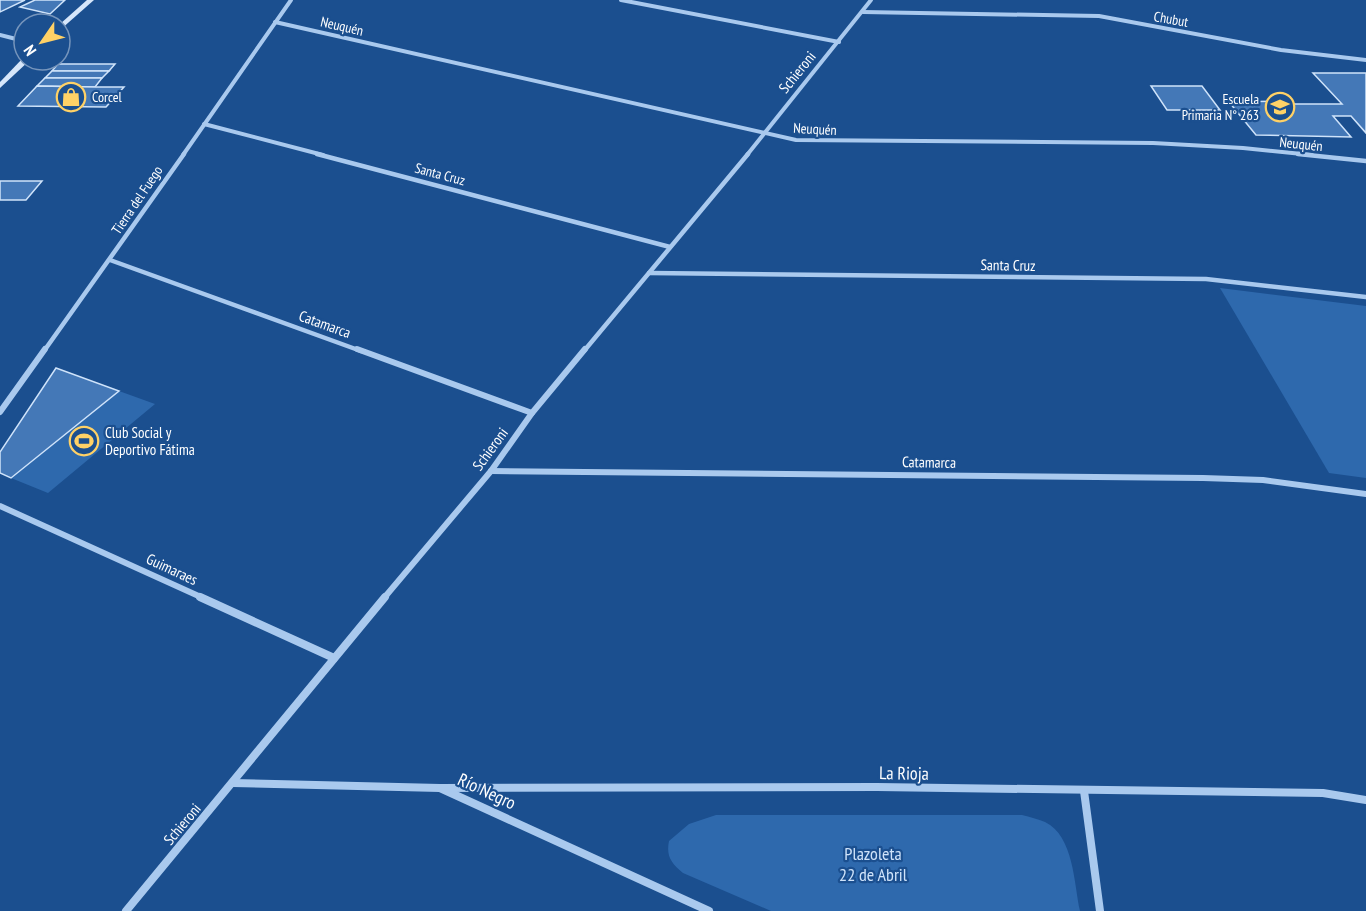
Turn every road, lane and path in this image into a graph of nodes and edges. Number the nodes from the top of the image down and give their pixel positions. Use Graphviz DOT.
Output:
graph roads {
  1 [pos="91,0"];
  2 [pos="291,0"];
  3 [pos="621,0"];
  4 [pos="871,0"];
  5 [pos="864,12"];
  6 [pos="72,17"];
  7 [pos="275,22"];
  8 [pos="839,42"];
  9 [pos="1366,60"];
  10 [pos="14,72"];
  11 [pos="0,86"];
  12 [pos="204,124"];
  13 [pos="766,132"];
  14 [pos="1366,161"];
  15 [pos="670,247"];
  16 [pos="110,260"];
  17 [pos="649,273"];
  18 [pos="1366,297"];
  19 [pos="0,412"];
  20 [pos="532,413"];
  21 [pos="491,471"];
  22 [pos="1366,494"];
  23 [pos="0,506"];
  24 [pos="334,658"];
  25 [pos="233,783"];
  26 [pos="440,788"];
  27 [pos="1083,791"];
  28 [pos="1366,800"];
  29 [pos="126,911"];
  30 [pos="709,911"];
  31 [pos="1100,911"];
  1 -- 6 [label="main road"];
  2 -- 7 [label="street, Tierra del Fuego"];
  3 -- 8 [label="street"];
  4 -- 5 [label="street, Schieroni"];
  5 -- 8 [label="street, Schieroni"];
  5 -- 9 [label="street, Chubut"];
  7 -- 12 [label="street, Tierra del Fuego"];
  7 -- 13 [label="street, Neuquén"];
  8 -- 13 [label="street, Schieroni"];
  10 -- 11 [label="main road"];
  12 -- 15 [label="street, Santa Cruz"];
  12 -- 16 [label="street, Tierra del Fuego"];
  13 -- 14 [label="street, Neuquén"];
  13 -- 15 [label="street, Schieroni"];
  15 -- 17 [label="street, Schieroni"];
  16 -- 19 [label="street, Tierra del Fuego"];
  16 -- 20 [label="street, Catamarca"];
  17 -- 18 [label="street, Santa Cruz"];
  17 -- 20 [label="street, Schieroni"];
  20 -- 21 [label="street, Schieroni"];
  21 -- 22 [label="street, Catamarca"];
  21 -- 24 [label="street, Schieroni"];
  23 -- 24 [label="street, Guimaraes"];
  24 -- 25 [label="street, Schieroni"];
  25 -- 26 [label="street, Río Negro"];
  25 -- 29 [label="street, Schieroni"];
  26 -- 27 [label="street, La Rioja"];
  26 -- 30 [label="street, Río Negro"];
  27 -- 28 [label="street, La Rioja"];
  27 -- 31 [label="street"];
}
